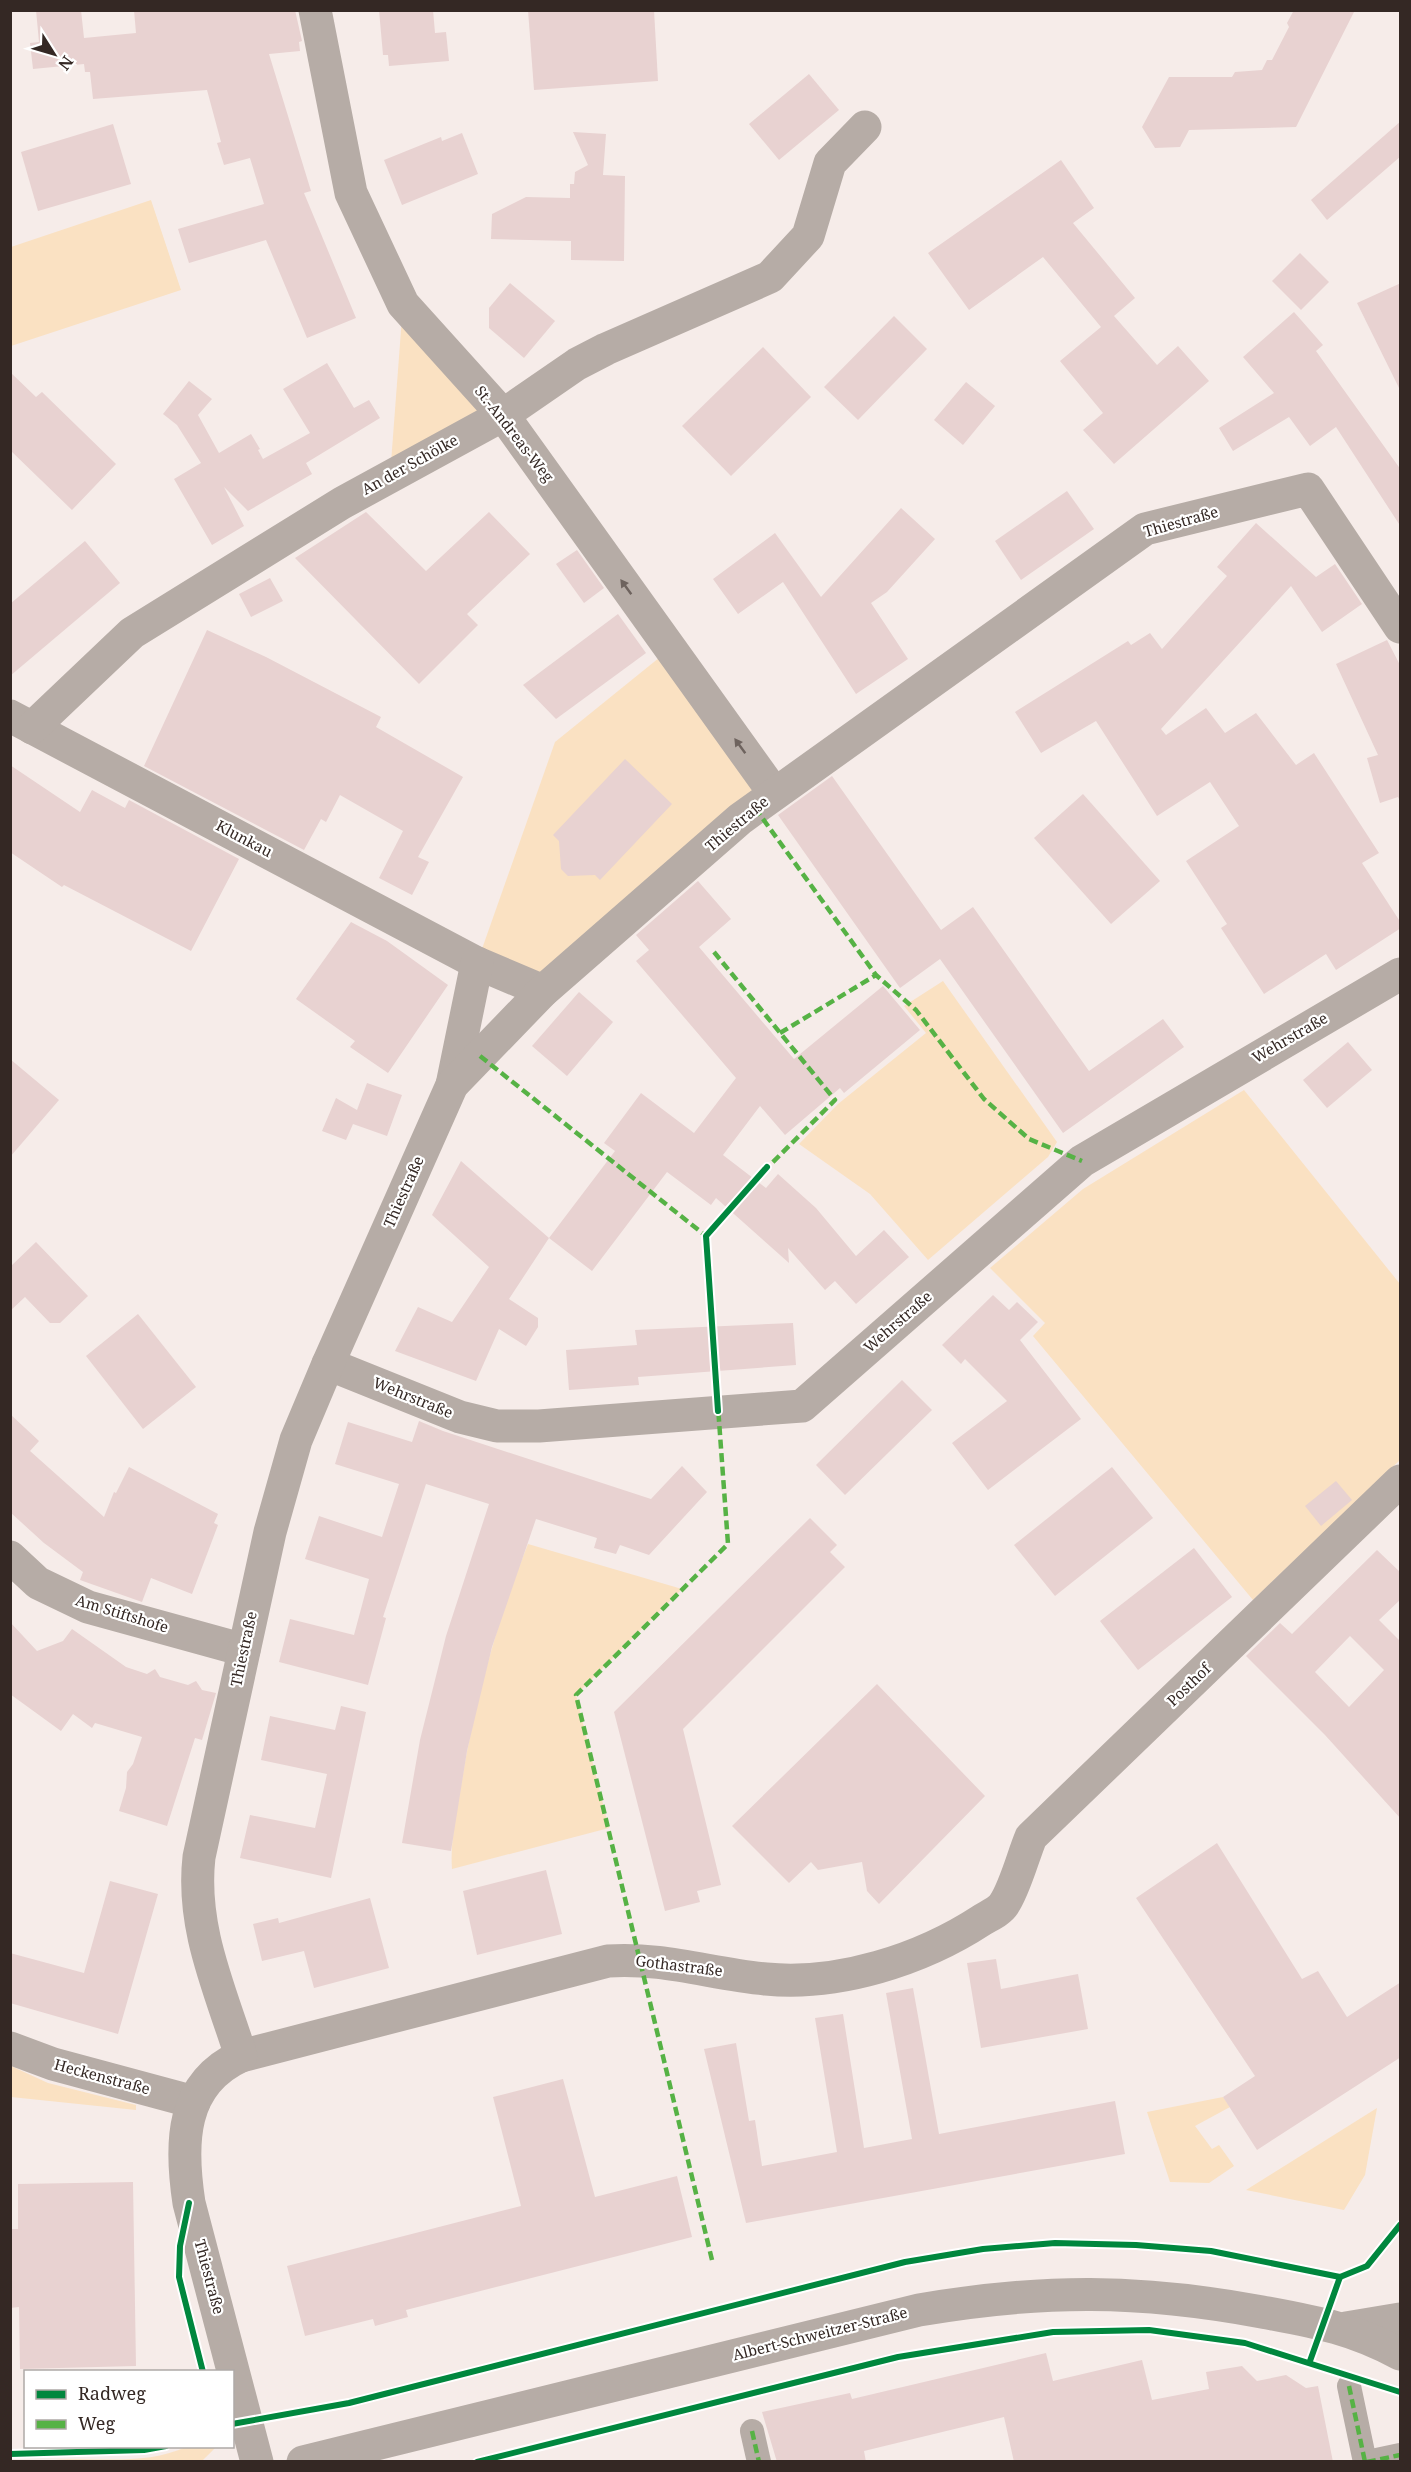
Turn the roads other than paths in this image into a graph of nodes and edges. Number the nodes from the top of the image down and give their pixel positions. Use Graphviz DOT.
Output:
graph roads {
  1 [pos="315,10"];
  2 [pos="865,127"];
  3 [pos="503,415"];
  4 [pos="1401,627"];
  5 [pos="21,722"];
  6 [pos="774,793"];
  7 [pos="477,963"];
  8 [pos="1401,974"];
  9 [pos="543,990"];
  10 [pos="452,1085"];
  11 [pos="328,1364"];
  12 [pos="1401,1481"];
  13 [pos="10,1557"];
  14 [pos="244,1650"];
  15 [pos="1003,1906"];
  16 [pos="10,2048"];
  17 [pos="241,2056"];
  18 [pos="194,2102"];
  19 [pos="1401,2319"];
  20 [pos="1346,2328"];
  21 [pos="1401,2354"];
  22 [pos="233,2370"];
  23 [pos="234,2374"];
  24 [pos="1349,2386"];
  25 [pos="752,2431"];
  26 [pos="1401,2455"];
  27 [pos="257,2462"];
  28 [pos="303,2462"];
  29 [pos="759,2462"];
  30 [pos="1366,2462"];
  1 -- 3 [label="street, St.-Andreas-Weg"];
  2 -- 3 [label="street, An der Schölke"];
  3 -- 5 [label="street, An der Schölke"];
  6 -- 3 [label="street, St.-Andreas-Weg, one-way"];
  4 -- 6 [label="street, Thiestraße"];
  5 -- 7 [label="street, Klunkau"];
  6 -- 9 [label="street, Thiestraße"];
  7 -- 9 [label="street, Klunkau"];
  7 -- 10 [label="street"];
  8 -- 11 [label="street, Wehrstraße"];
  9 -- 10 [label="street, Thiestraße"];
  10 -- 11 [label="street, Thiestraße"];
  11 -- 14 [label="street, Thiestraße"];
  12 -- 15 [label="street, Posthof"];
  13 -- 14 [label="street, Am Stiftshofe"];
  14 -- 17 [label="street, Thiestraße"];
  15 -- 17 [label="street, Gothastraße"];
  16 -- 18 [label="street, Heckenstraße"];
  17 -- 18 [label="street, Thiestraße"];
  18 -- 22 [label="street, Thiestraße"];
  19 -- 20 [label="street, Albert-Schweitzer-Straße"];
  20 -- 21 [label="street, Albert-Schweitzer-Straße"];
  20 -- 28 [label="street, Albert-Schweitzer-Straße"];
  23 -- 27 [label="street, Thiestraße"];
  24 -- 30 [label="street"];
  25 -- 29 [label="street"];
  26 -- 30 [label="street"];
}
